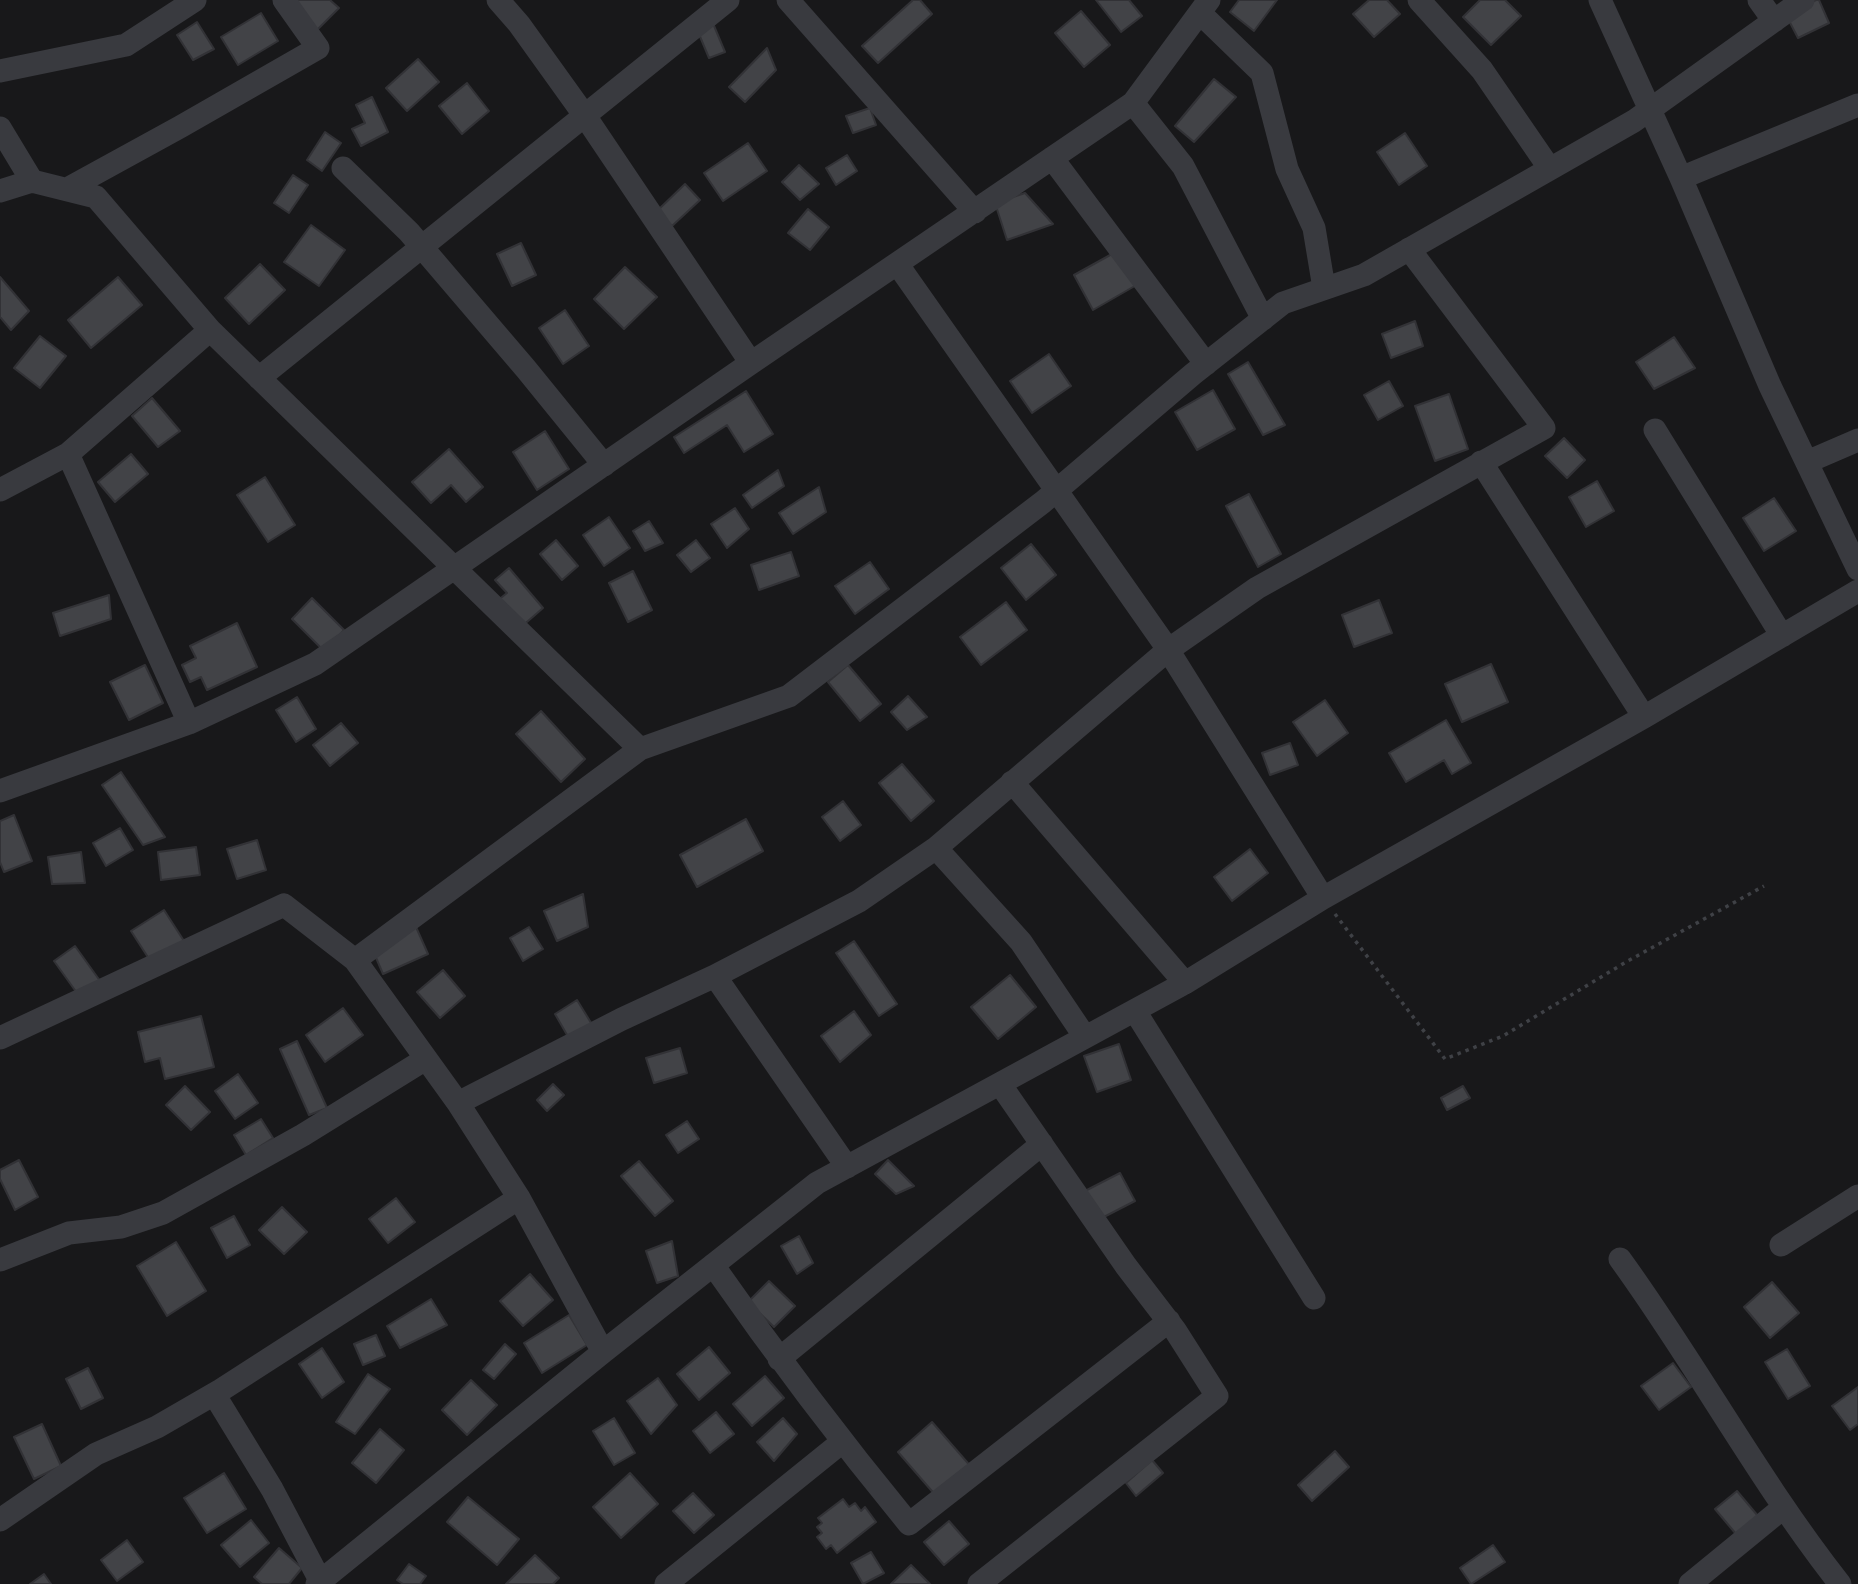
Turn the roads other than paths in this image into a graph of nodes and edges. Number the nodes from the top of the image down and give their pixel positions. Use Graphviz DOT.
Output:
graph roads {
  1 [pos="195,0"];
  2 [pos="285,0"];
  3 [pos="498,0"];
  4 [pos="788,0"];
  5 [pos="1419,0"];
  6 [pos="1600,0"];
  7 [pos="1759,0"];
  8 [pos="1802,0"];
  9 [pos="718,3"];
  10 [pos="1205,6"];
  11 [pos="1774,21"];
  12 [pos="0,71"];
  13 [pos="1133,103"];
  14 [pos="1858,105"];
  15 [pos="1649,110"];
  16 [pos="585,116"];
  17 [pos="0,128"];
  18 [pos="1052,158"];
  19 [pos="343,168"];
  20 [pos="1550,169"];
  21 [pos="1681,178"];
  22 [pos="32,181"];
  23 [pos="67,190"];
  24 [pos="0,191"];
  25 [pos="975,212"];
  26 [pos="421,248"];
  27 [pos="1409,249"];
  28 [pos="898,265"];
  29 [pos="1324,288"];
  30 [pos="1263,319"];
  31 [pos="210,330"];
  32 [pos="751,363"];
  33 [pos="1206,364"];
  34 [pos="259,378"];
  35 [pos="1655,430"];
  36 [pos="1858,440"];
  37 [pos="68,454"];
  38 [pos="1481,463"];
  39 [pos="1807,463"];
  40 [pos="604,465"];
  41 [pos="0,490"];
  42 [pos="1056,490"];
  43 [pos="455,566"];
  44 [pos="1858,569"];
  45 [pos="1858,591"];
  46 [pos="1782,636"];
  47 [pos="1168,650"];
  48 [pos="1644,717"];
  49 [pos="188,723"];
  50 [pos="640,749"];
  51 [pos="1013,782"];
  52 [pos="0,791"];
  53 [pos="936,848"];
  54 [pos="1323,898"];
  55 [pos="355,960"];
  56 [pos="715,976"];
  57 [pos="1185,983"];
  58 [pos="1135,1010"];
  59 [pos="1085,1037"];
  60 [pos="0,1038"];
  61 [pos="424,1060"];
  62 [pos="1000,1084"];
  63 [pos="458,1103"];
  64 [pos="1042,1144"];
  65 [pos="847,1167"];
  66 [pos="1858,1196"];
  67 [pos="519,1198"];
  68 [pos="1781,1245"];
  69 [pos="1620,1259"];
  70 [pos="0,1260"];
  71 [pos="713,1265"];
  72 [pos="1314,1298"];
  73 [pos="1168,1321"];
  74 [pos="603,1352"];
  75 [pos="779,1359"];
  76 [pos="214,1394"];
  77 [pos="842,1442"];
  78 [pos="1784,1507"];
  79 [pos="0,1520"];
  80 [pos="988,1581"];
  81 [pos="320,1583"];
  82 [pos="666,1584"];
  83 [pos="1690,1584"];
  84 [pos="1840,1584"];
  1 -- 12 [label="street"];
  2 -- 23 [label="street"];
  3 -- 16 [label="street"];
  4 -- 25 [label="street"];
  5 -- 20 [label="street"];
  6 -- 15 [label="street"];
  7 -- 11 [label="street"];
  8 -- 11 [label="street"];
  9 -- 16 [label="street"];
  10 -- 13 [label="street"];
  10 -- 29 [label="street"];
  11 -- 15 [label="street"];
  13 -- 18 [label="street"];
  13 -- 30 [label="street"];
  14 -- 21 [label="street"];
  15 -- 20 [label="street"];
  15 -- 21 [label="street"];
  16 -- 26 [label="street"];
  16 -- 32 [label="street"];
  17 -- 22 [label="street"];
  18 -- 25 [label="street"];
  18 -- 33 [label="street"];
  19 -- 26 [label="street"];
  20 -- 27 [label="street"];
  21 -- 39 [label="street"];
  22 -- 23 [label="street"];
  22 -- 24 [label="street"];
  23 -- 31 [label="street"];
  25 -- 28 [label="street"];
  26 -- 34 [label="street"];
  26 -- 40 [label="street"];
  27 -- 29 [label="street"];
  27 -- 38 [label="street"];
  28 -- 32 [label="street"];
  28 -- 42 [label="street"];
  29 -- 30 [label="street"];
  30 -- 33 [label="street"];
  31 -- 34 [label="street"];
  31 -- 37 [label="street"];
  32 -- 40 [label="street"];
  33 -- 42 [label="street"];
  34 -- 43 [label="street"];
  35 -- 46 [label="street"];
  36 -- 39 [label="street"];
  37 -- 41 [label="street"];
  37 -- 49 [label="street"];
  38 -- 47 [label="street"];
  38 -- 48 [label="street"];
  39 -- 44 [label="street"];
  40 -- 43 [label="street"];
  42 -- 47 [label="street"];
  42 -- 50 [label="street"];
  43 -- 49 [label="street"];
  43 -- 50 [label="street"];
  45 -- 46 [label="street"];
  46 -- 48 [label="street"];
  47 -- 51 [label="street"];
  47 -- 54 [label="street"];
  48 -- 54 [label="street"];
  49 -- 52 [label="street"];
  50 -- 55 [label="street"];
  51 -- 53 [label="street"];
  51 -- 57 [label="street"];
  53 -- 56 [label="street"];
  53 -- 59 [label="street"];
  54 -- 57 [label="street"];
  55 -- 60 [label="street"];
  55 -- 61 [label="street"];
  56 -- 63 [label="street"];
  56 -- 65 [label="street"];
  57 -- 58 [label="street"];
  58 -- 59 [label="street"];
  58 -- 72 [label="street"];
  59 -- 62 [label="street"];
  61 -- 63 [label="street"];
  61 -- 70 [label="street"];
  62 -- 64 [label="street"];
  62 -- 65 [label="street"];
  63 -- 67 [label="street"];
  64 -- 73 [label="street"];
  64 -- 75 [label="street"];
  65 -- 71 [label="street"];
  66 -- 68 [label="street"];
  67 -- 74 [label="street"];
  67 -- 76 [label="street"];
  69 -- 78 [label="street"];
  71 -- 74 [label="street"];
  71 -- 75 [label="street"];
  73 -- 77 [label="street"];
  73 -- 80 [label="street"];
  74 -- 81 [label="street"];
  75 -- 77 [label="street"];
  76 -- 79 [label="street"];
  76 -- 81 [label="street"];
  77 -- 82 [label="street"];
  78 -- 83 [label="street"];
  78 -- 84 [label="street"];
}
